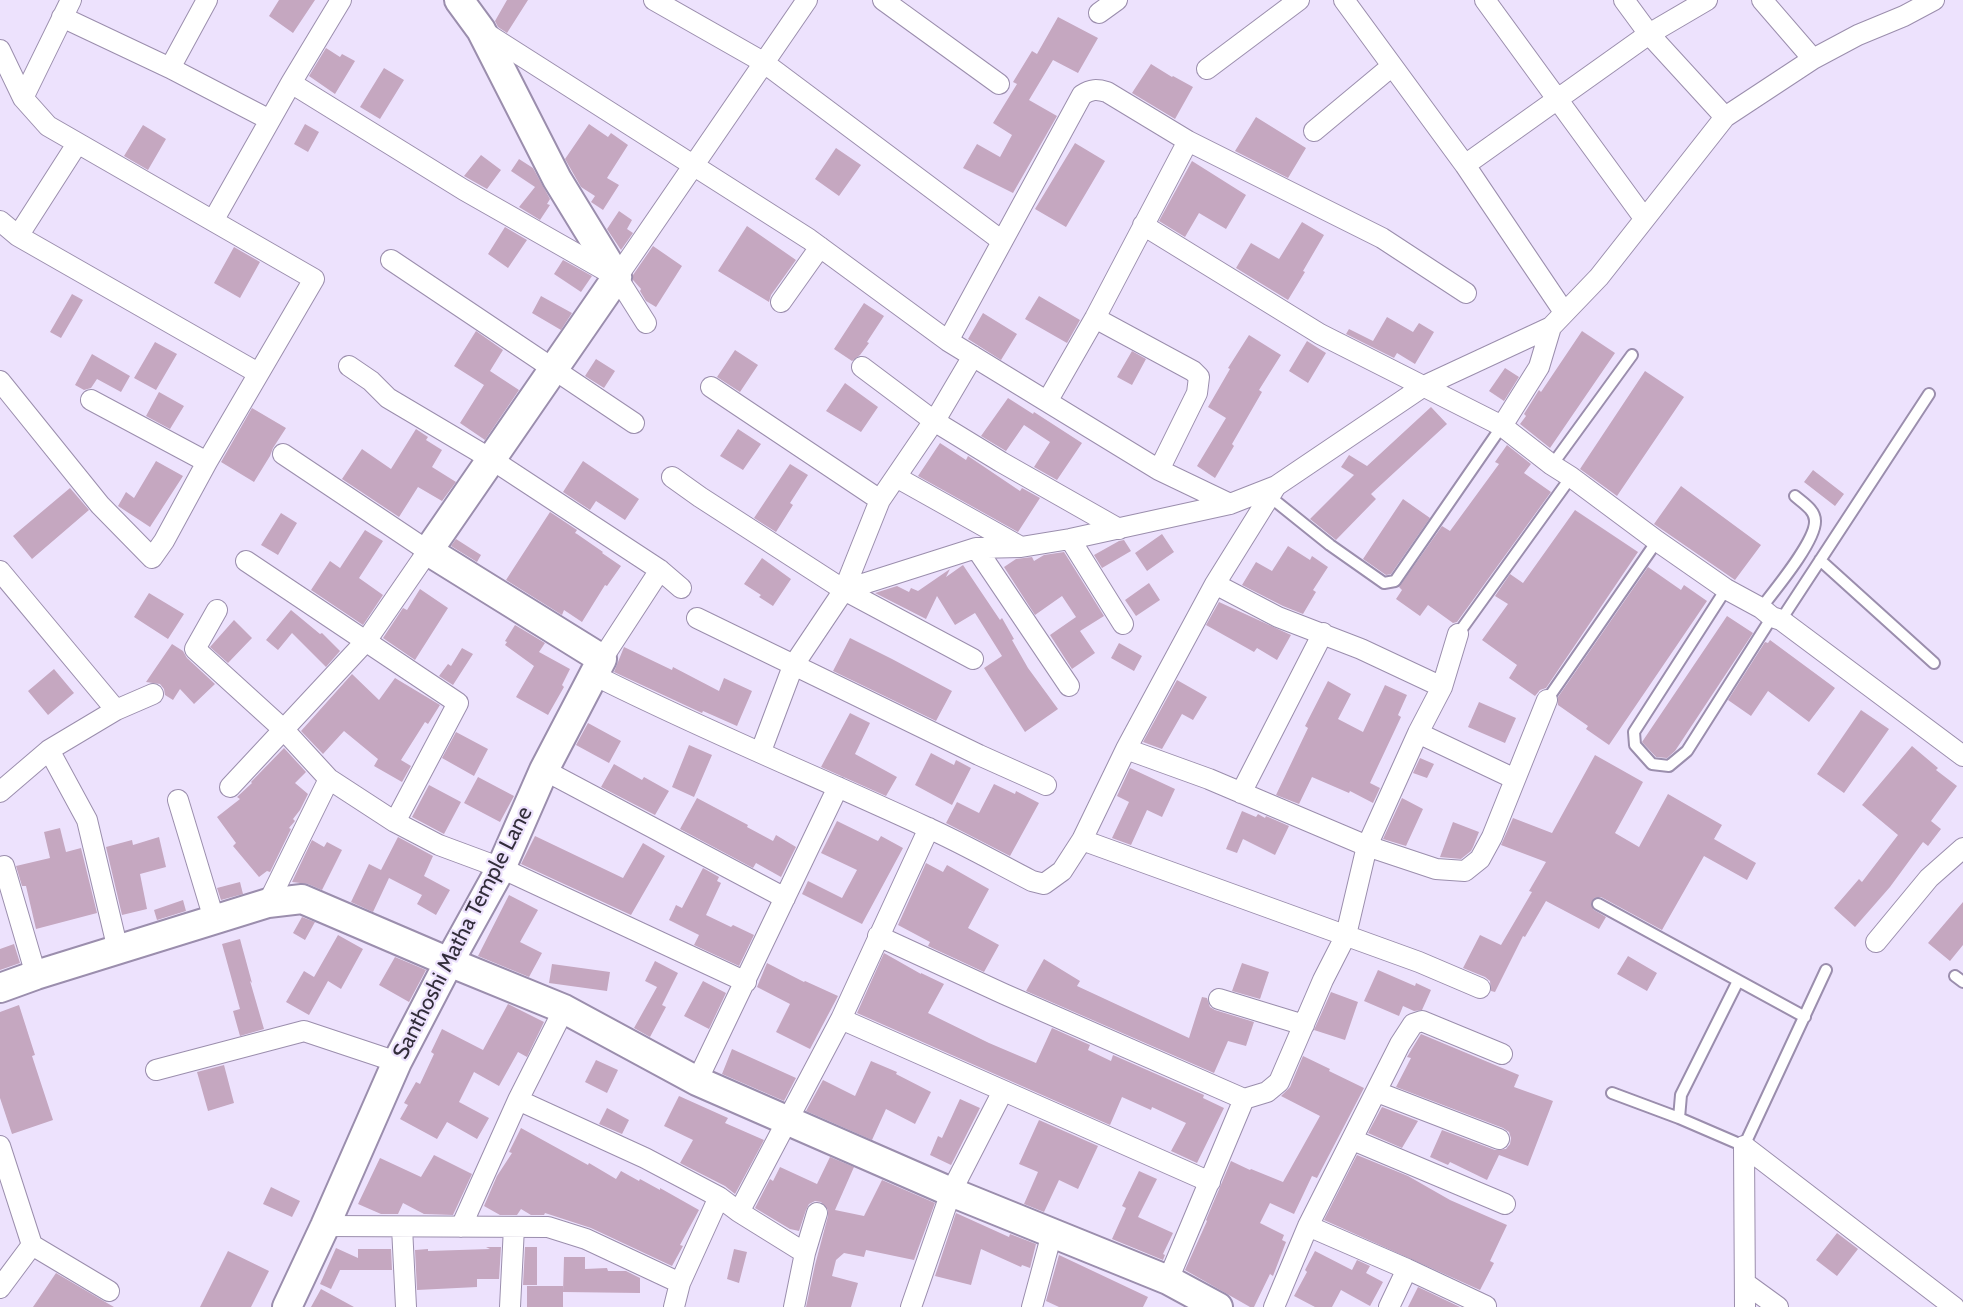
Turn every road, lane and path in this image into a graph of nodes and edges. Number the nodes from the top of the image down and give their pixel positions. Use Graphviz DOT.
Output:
graph roads {
  1 [pos="207,0"];
  2 [pos="341,0"];
  3 [pos="654,0"];
  4 [pos="807,0"];
  5 [pos="883,0"];
  6 [pos="1117,0"];
  7 [pos="1299,0"];
  8 [pos="1344,0"];
  9 [pos="1485,0"];
  10 [pos="1624,0"];
  11 [pos="1707,0"];
  12 [pos="1762,0"];
  13 [pos="1928,1"];
  14 [pos="463,2"];
  15 [pos="674,5"];
  16 [pos="67,8"];
  17 [pos="1099,13"];
  18 [pos="481,30"];
  19 [pos="1649,34"];
  20 [pos="0,50"];
  21 [pos="1813,58"];
  22 [pos="763,62"];
  23 [pos="1392,66"];
  24 [pos="170,68"];
  25 [pos="1207,69"];
  26 [pos="291,83"];
  27 [pos="999,84"];
  28 [pos="23,98"];
  29 [pos="1557,100"];
  30 [pos="1725,117"];
  31 [pos="270,120"];
  32 [pos="1314,130"];
  33 [pos="1188,141"];
  34 [pos="77,144"];
  35 [pos="693,165"];
  36 [pos="1464,165"];
  37 [pos="1644,218"];
  38 [pos="0,221"];
  39 [pos="213,221"];
  40 [pos="1143,225"];
  41 [pos="18,236"];
  42 [pos="1002,241"];
  43 [pos="820,247"];
  44 [pos="391,260"];
  45 [pos="617,277"];
  46 [pos="1466,293"];
  47 [pos="781,302"];
  48 [pos="1564,312"];
  49 [pos="1095,318"];
  50 [pos="646,323"];
  51 [pos="1551,327"];
  52 [pos="948,341"];
  53 [pos="1632,355"];
  54 [pos="974,356"];
  55 [pos="349,366"];
  56 [pos="862,367"];
  57 [pos="553,368"];
  58 [pos="258,373"];
  59 [pos="0,381"];
  60 [pos="1424,386"];
  61 [pos="711,387"];
  62 [pos="1929,394"];
  63 [pos="91,400"];
  64 [pos="1047,400"];
  65 [pos="934,421"];
  66 [pos="634,423"];
  67 [pos="1502,426"];
  68 [pos="283,454"];
  69 [pos="491,459"];
  70 [pos="207,462"];
  71 [pos="1552,465"];
  72 [pos="1159,470"];
  73 [pos="672,477"];
  74 [pos="896,477"];
  75 [pos="1571,477"];
  76 [pos="1272,491"];
  77 [pos="1795,496"];
  78 [pos="880,500"];
  79 [pos="1230,504"];
  80 [pos="1119,529"];
  81 [pos="1070,539"];
  82 [pos="1657,541"];
  83 [pos="1021,547"];
  84 [pos="976,548"];
  85 [pos="428,550"];
  86 [pos="1820,560"];
  87 [pos="246,561"];
  88 [pos="660,570"];
  89 [pos="0,571"];
  90 [pos="1215,584"];
  91 [pos="681,588"];
  92 [pos="1726,589"];
  93 [pos="844,590"];
  94 [pos="218,610"];
  95 [pos="1771,615"];
  96 [pos="697,618"];
  97 [pos="1123,624"];
  98 [pos="1323,633"];
  99 [pos="1458,634"];
  100 [pos="366,641"];
  101 [pos="973,659"];
  102 [pos="1934,663"];
  103 [pos="793,666"];
  104 [pos="598,667"];
  105 [pos="1069,686"];
  106 [pos="1442,687"];
  107 [pos="153,694"];
  108 [pos="1547,700"];
  109 [pos="116,710"];
  110 [pos="284,730"];
  111 [pos="1418,733"];
  112 [pos="1126,749"];
  113 [pos="50,750"];
  114 [pos="761,751"];
  115 [pos="1963,756"];
  116 [pos="544,770"];
  117 [pos="329,778"];
  118 [pos="1515,779"];
  119 [pos="1046,785"];
  120 [pos="230,786"];
  121 [pos="838,787"];
  122 [pos="0,792"];
  123 [pos="1241,793"];
  124 [pos="178,800"];
  125 [pos="395,822"];
  126 [pos="929,828"];
  127 [pos="1082,840"];
  128 [pos="1367,846"];
  129 [pos="1963,848"];
  130 [pos="4,866"];
  131 [pos="501,868"];
  132 [pos="785,898"];
  133 [pos="268,903"];
  134 [pos="1598,903"];
  135 [pos="214,919"];
  136 [pos="1346,935"];
  137 [pos="878,936"];
  138 [pos="1876,942"];
  139 [pos="117,950"];
  140 [pos="449,962"];
  141 [pos="1826,970"];
  142 [pos="36,975"];
  143 [pos="1738,981"];
  144 [pos="746,982"];
  145 [pos="0,988"];
  146 [pos="1480,988"];
  147 [pos="1220,999"];
  148 [pos="564,1009"];
  149 [pos="1805,1017"];
  150 [pos="841,1019"];
  151 [pos="1304,1025"];
  152 [pos="1502,1054"];
  153 [pos="398,1062"];
  154 [pos="156,1070"];
  155 [pos="697,1081"];
  156 [pos="1003,1091"];
  157 [pos="1377,1092"];
  158 [pos="1612,1093"];
  159 [pos="1244,1099"];
  160 [pos="518,1100"];
  161 [pos="1679,1118"];
  162 [pos="788,1120"];
  163 [pos="1499,1139"];
  164 [pos="1353,1140"];
  165 [pos="0,1146"];
  166 [pos="1744,1146"];
  167 [pos="1210,1182"];
  168 [pos="951,1192"];
  169 [pos="719,1197"];
  170 [pos="1505,1204"];
  171 [pos="739,1212"];
  172 [pos="817,1213"];
  173 [pos="325,1226"];
  174 [pos="1308,1226"];
  175 [pos="402,1227"];
  176 [pos="461,1227"];
  177 [pos="514,1227"];
  178 [pos="1052,1233"];
  179 [pos="32,1245"];
  180 [pos="805,1253"];
  181 [pos="1407,1269"];
  182 [pos="1168,1280"];
  183 [pos="680,1283"];
  184 [pos="1745,1283"];
  185 [pos="0,1288"];
  186 [pos="109,1291"];
  187 [pos="1486,1306"];
  188 [pos="287,1307"];
  189 [pos="406,1307"];
  190 [pos="510,1307"];
  191 [pos="674,1307"];
  192 [pos="794,1307"];
  193 [pos="911,1307"];
  194 [pos="1032,1307"];
  195 [pos="1218,1307"];
  196 [pos="1274,1307"];
  197 [pos="1389,1307"];
  198 [pos="1745,1307"];
  199 [pos="1779,1307"];
  200 [pos="1954,1307"];
  1 -- 24 [label="street"];
  2 -- 26 [label="street"];
  3 -- 15 [label="street"];
  4 -- 22 [label="street"];
  5 -- 27 [label="street"];
  6 -- 17 [label="street"];
  7 -- 25 [label="street"];
  8 -- 23 [label="street"];
  9 -- 29 [label="street"];
  10 -- 19 [label="street"];
  11 -- 19 [label="street"];
  12 -- 21 [label="street"];
  13 -- 21 [label="street"];
  14 -- 18 [label="street"];
  15 -- 22 [label="street"];
  16 -- 24 [label="street"];
  16 -- 28 [label="street"];
  18 -- 35 [label="street"];
  18 -- 45 [label="street"];
  19 -- 29 [label="street"];
  19 -- 30 [label="street"];
  20 -- 28 [label="street"];
  21 -- 30 [label="street"];
  22 -- 35 [label="street"];
  22 -- 42 [label="street"];
  23 -- 32 [label="street"];
  23 -- 36 [label="street"];
  24 -- 31 [label="street"];
  26 -- 31 [label="street"];
  26 -- 45 [label="street"];
  28 -- 34 [label="street"];
  29 -- 36 [label="street"];
  29 -- 37 [label="street"];
  30 -- 37 [label="street"];
  31 -- 39 [label="street"];
  33 -- 40 [label="street"];
  33 -- 42 [label="street"];
  33 -- 46 [label="street"];
  34 -- 39 [label="street"];
  34 -- 41 [label="street"];
  35 -- 43 [label="street"];
  35 -- 45 [label="street"];
  36 -- 48 [label="street"];
  37 -- 48 [label="street"];
  38 -- 41 [label="street"];
  39 -- 58 [label="street"];
  40 -- 49 [label="street"];
  40 -- 60 [label="street"];
  41 -- 58 [label="street"];
  42 -- 52 [label="street"];
  43 -- 47 [label="street"];
  43 -- 52 [label="street"];
  44 -- 57 [label="street"];
  45 -- 50 [label="street"];
  45 -- 57 [label="street"];
  48 -- 51 [label="street"];
  49 -- 64 [label="street"];
  49 -- 72 [label="street"];
  51 -- 60 [label="street"];
  51 -- 67 [label="street"];
  52 -- 54 [label="street"];
  53 -- 71 [label="lane"];
  54 -- 64 [label="street"];
  54 -- 65 [label="street"];
  55 -- 69 [label="street"];
  56 -- 65 [label="street"];
  57 -- 66 [label="street"];
  57 -- 69 [label="street"];
  58 -- 70 [label="street"];
  59 -- 70 [label="street"];
  60 -- 67 [label="street"];
  60 -- 76 [label="street"];
  61 -- 78 [label="street"];
  62 -- 86 [label="lane"];
  63 -- 70 [label="street"];
  64 -- 72 [label="street"];
  65 -- 74 [label="street"];
  65 -- 80 [label="street"];
  67 -- 71 [label="street"];
  67 -- 76 [label="lane"];
  68 -- 85 [label="street"];
  69 -- 85 [label="street"];
  69 -- 88 [label="street"];
  71 -- 75 [label="street"];
  72 -- 79 [label="street"];
  73 -- 93 [label="street"];
  74 -- 78 [label="street"];
  74 -- 83 [label="street"];
  75 -- 82 [label="street"];
  75 -- 99 [label="lane"];
  76 -- 79 [label="street"];
  76 -- 90 [label="street"];
  77 -- 95 [label="lane"];
  78 -- 93 [label="street"];
  79 -- 80 [label="street"];
  80 -- 81 [label="street"];
  81 -- 83 [label="street"];
  81 -- 97 [label="street"];
  82 -- 92 [label="street"];
  82 -- 108 [label="lane"];
  83 -- 84 [label="street"];
  84 -- 93 [label="street"];
  84 -- 105 [label="street"];
  85 -- 100 [label="street"];
  85 -- 104 [label="street"];
  86 -- 95 [label="lane"];
  86 -- 102 [label="lane"];
  87 -- 100 [label="street"];
  88 -- 91 [label="street"];
  88 -- 104 [label="street, Santhoshi Matha Temple Lane"];
  89 -- 109 [label="street"];
  90 -- 98 [label="street"];
  90 -- 112 [label="street"];
  92 -- 95 [label="street"];
  92 -- 95 [label="lane"];
  93 -- 101 [label="street"];
  93 -- 103 [label="street"];
  94 -- 110 [label="street"];
  95 -- 115 [label="street"];
  96 -- 103 [label="street"];
  98 -- 106 [label="street"];
  98 -- 123 [label="street"];
  99 -- 106 [label="street"];
  100 -- 110 [label="street"];
  100 -- 125 [label="street"];
  103 -- 114 [label="street"];
  103 -- 119 [label="street"];
  104 -- 114 [label="street"];
  104 -- 116 [label="street, Santhoshi Matha Temple Lane"];
  106 -- 111 [label="street"];
  107 -- 109 [label="street"];
  108 -- 118 [label="street"];
  109 -- 113 [label="street"];
  110 -- 117 [label="street"];
  110 -- 120 [label="street"];
  111 -- 118 [label="street"];
  111 -- 128 [label="street"];
  112 -- 123 [label="street"];
  112 -- 127 [label="street"];
  113 -- 122 [label="street"];
  113 -- 139 [label="street"];
  114 -- 121 [label="street"];
  116 -- 131 [label="street, Santhoshi Matha Temple Lane"];
  116 -- 132 [label="street"];
  117 -- 125 [label="street"];
  117 -- 133 [label="street"];
  118 -- 128 [label="street"];
  121 -- 126 [label="street"];
  121 -- 132 [label="street"];
  123 -- 128 [label="street"];
  124 -- 135 [label="street"];
  125 -- 131 [label="street"];
  126 -- 127 [label="street"];
  126 -- 137 [label="street"];
  127 -- 136 [label="street"];
  128 -- 136 [label="street"];
  129 -- 138 [label="street"];
  130 -- 142 [label="street"];
  131 -- 140 [label="street, Santhoshi Matha Temple Lane"];
  131 -- 144 [label="street"];
  132 -- 144 [label="street"];
  133 -- 135 [label="street"];
  133 -- 140 [label="street"];
  134 -- 143 [label="lane"];
  135 -- 139 [label="street"];
  136 -- 146 [label="street"];
  136 -- 151 [label="street"];
  137 -- 150 [label="street"];
  137 -- 159 [label="street"];
  139 -- 142 [label="street"];
  140 -- 148 [label="street"];
  140 -- 153 [label="street, Santhoshi Matha Temple Lane"];
  141 -- 149 [label="lane"];
  142 -- 145 [label="street"];
  143 -- 149 [label="lane"];
  143 -- 161 [label="lane"];
  144 -- 155 [label="street"];
  147 -- 151 [label="street"];
  148 -- 155 [label="street"];
  148 -- 160 [label="street"];
  149 -- 166 [label="lane"];
  150 -- 156 [label="street"];
  150 -- 162 [label="street"];
  151 -- 159 [label="street"];
  152 -- 157 [label="street"];
  153 -- 154 [label="street"];
  153 -- 173 [label="street, Santhoshi Matha Temple Lane"];
  155 -- 162 [label="street"];
  156 -- 167 [label="street"];
  156 -- 168 [label="street"];
  157 -- 163 [label="street"];
  157 -- 164 [label="street"];
  158 -- 161 [label="lane"];
  159 -- 167 [label="street"];
  160 -- 169 [label="street"];
  160 -- 176 [label="street"];
  161 -- 166 [label="lane"];
  162 -- 168 [label="street"];
  162 -- 171 [label="street"];
  164 -- 170 [label="street"];
  164 -- 174 [label="street"];
  165 -- 179 [label="street"];
  166 -- 184 [label="street"];
  166 -- 200 [label="street"];
  167 -- 182 [label="street"];
  168 -- 178 [label="street"];
  168 -- 193 [label="street"];
  169 -- 171 [label="street"];
  169 -- 183 [label="street"];
  171 -- 180 [label="street"];
  172 -- 180 [label="street"];
  173 -- 175 [label="street"];
  173 -- 188 [label="street, Santhoshi Matha Temple Lane"];
  174 -- 181 [label="street"];
  174 -- 196 [label="street"];
  175 -- 176 [label="street"];
  175 -- 189 [label="street"];
  176 -- 177 [label="street"];
  177 -- 183 [label="street"];
  177 -- 190 [label="street"];
  178 -- 182 [label="street"];
  178 -- 194 [label="street"];
  179 -- 185 [label="street"];
  179 -- 186 [label="street"];
  180 -- 192 [label="street"];
  181 -- 187 [label="street"];
  181 -- 197 [label="street"];
  182 -- 195 [label="street"];
  183 -- 191 [label="street"];
  184 -- 198 [label="street"];
  184 -- 199 [label="street"];
}
